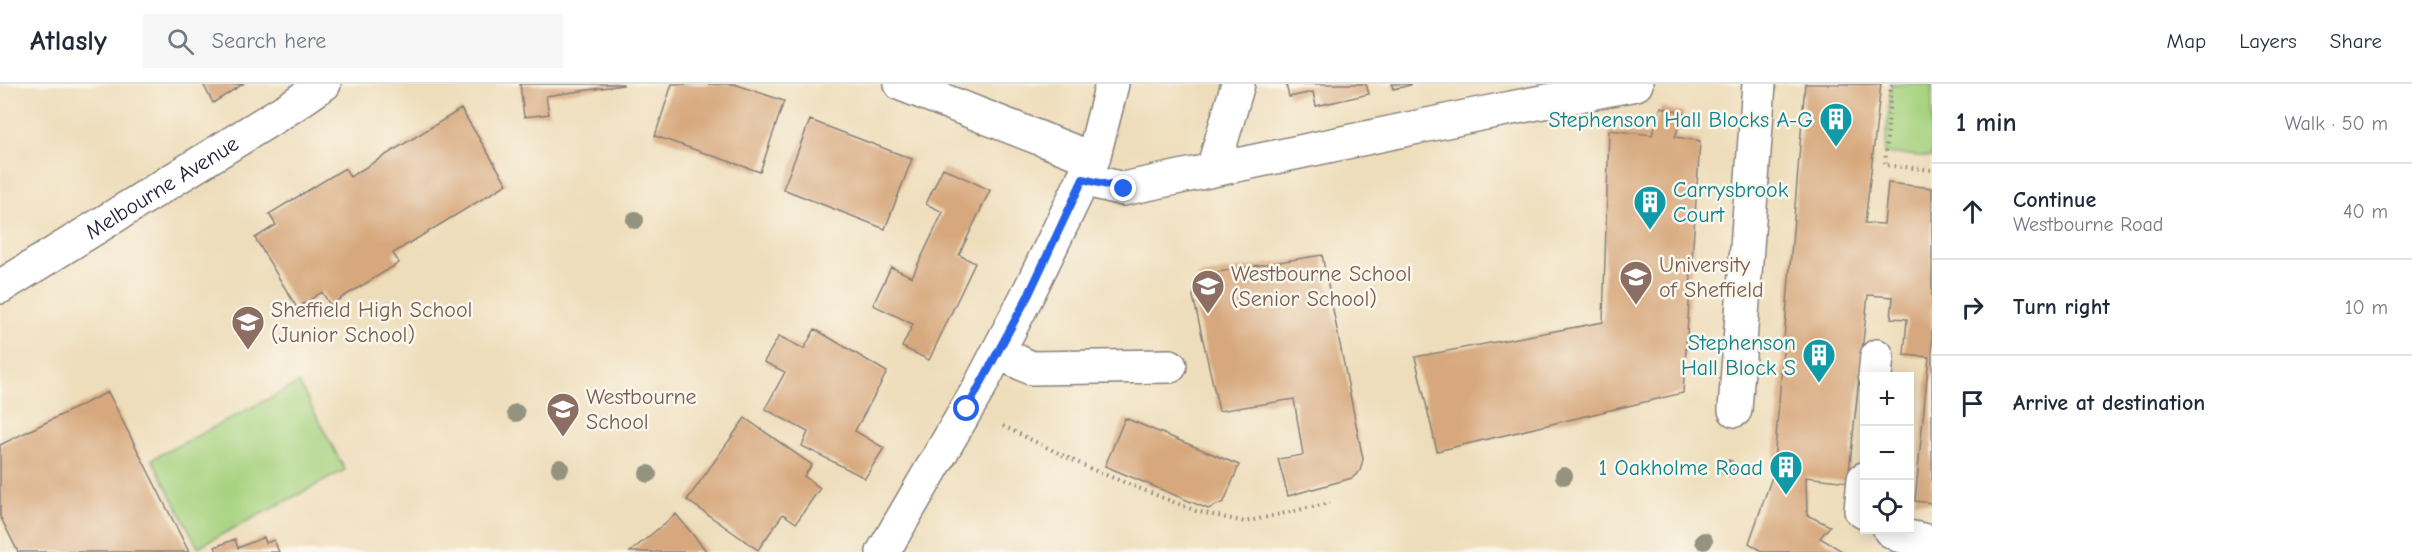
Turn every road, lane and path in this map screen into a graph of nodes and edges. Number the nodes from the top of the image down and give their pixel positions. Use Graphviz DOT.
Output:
graph roads {
  1 [pos="324,84"];
  2 [pos="901,84"];
  3 [pos="1112,84"];
  4 [pos="1238,84"];
  5 [pos="1636,84"];
  6 [pos="1759,84"];
  7 [pos="1891,84"];
  8 [pos="1088,169"];
  9 [pos="1213,170"];
  10 [pos="1932,170"];
  11 [pos="0,287"];
  12 [pos="998,352"];
  13 [pos="1170,366"];
  14 [pos="967,409"];
  15 [pos="1735,410"];
  16 [pos="1330,503"];
  17 [pos="1896,534"];
  18 [pos="1932,542"];
  19 [pos="883,552"];
  1 -- 11 [label="street, Melbourne Avenue"];
  2 -- 8 [label="street"];
  3 -- 8 [label="street"];
  4 -- 9 [label="street"];
  5 -- 9 [label="street"];
  6 -- 15 [label="street"];
  7 -- 10 [label="path"];
  8 -- 9 [label="street"];
  8 -- 12 [label="street"];
  12 -- 13 [label="street"];
  12 -- 14 [label="street"];
  14 -- 16 [label="path"];
  14 -- 19 [label="street"];
  17 -- 18 [label="street"];
}
